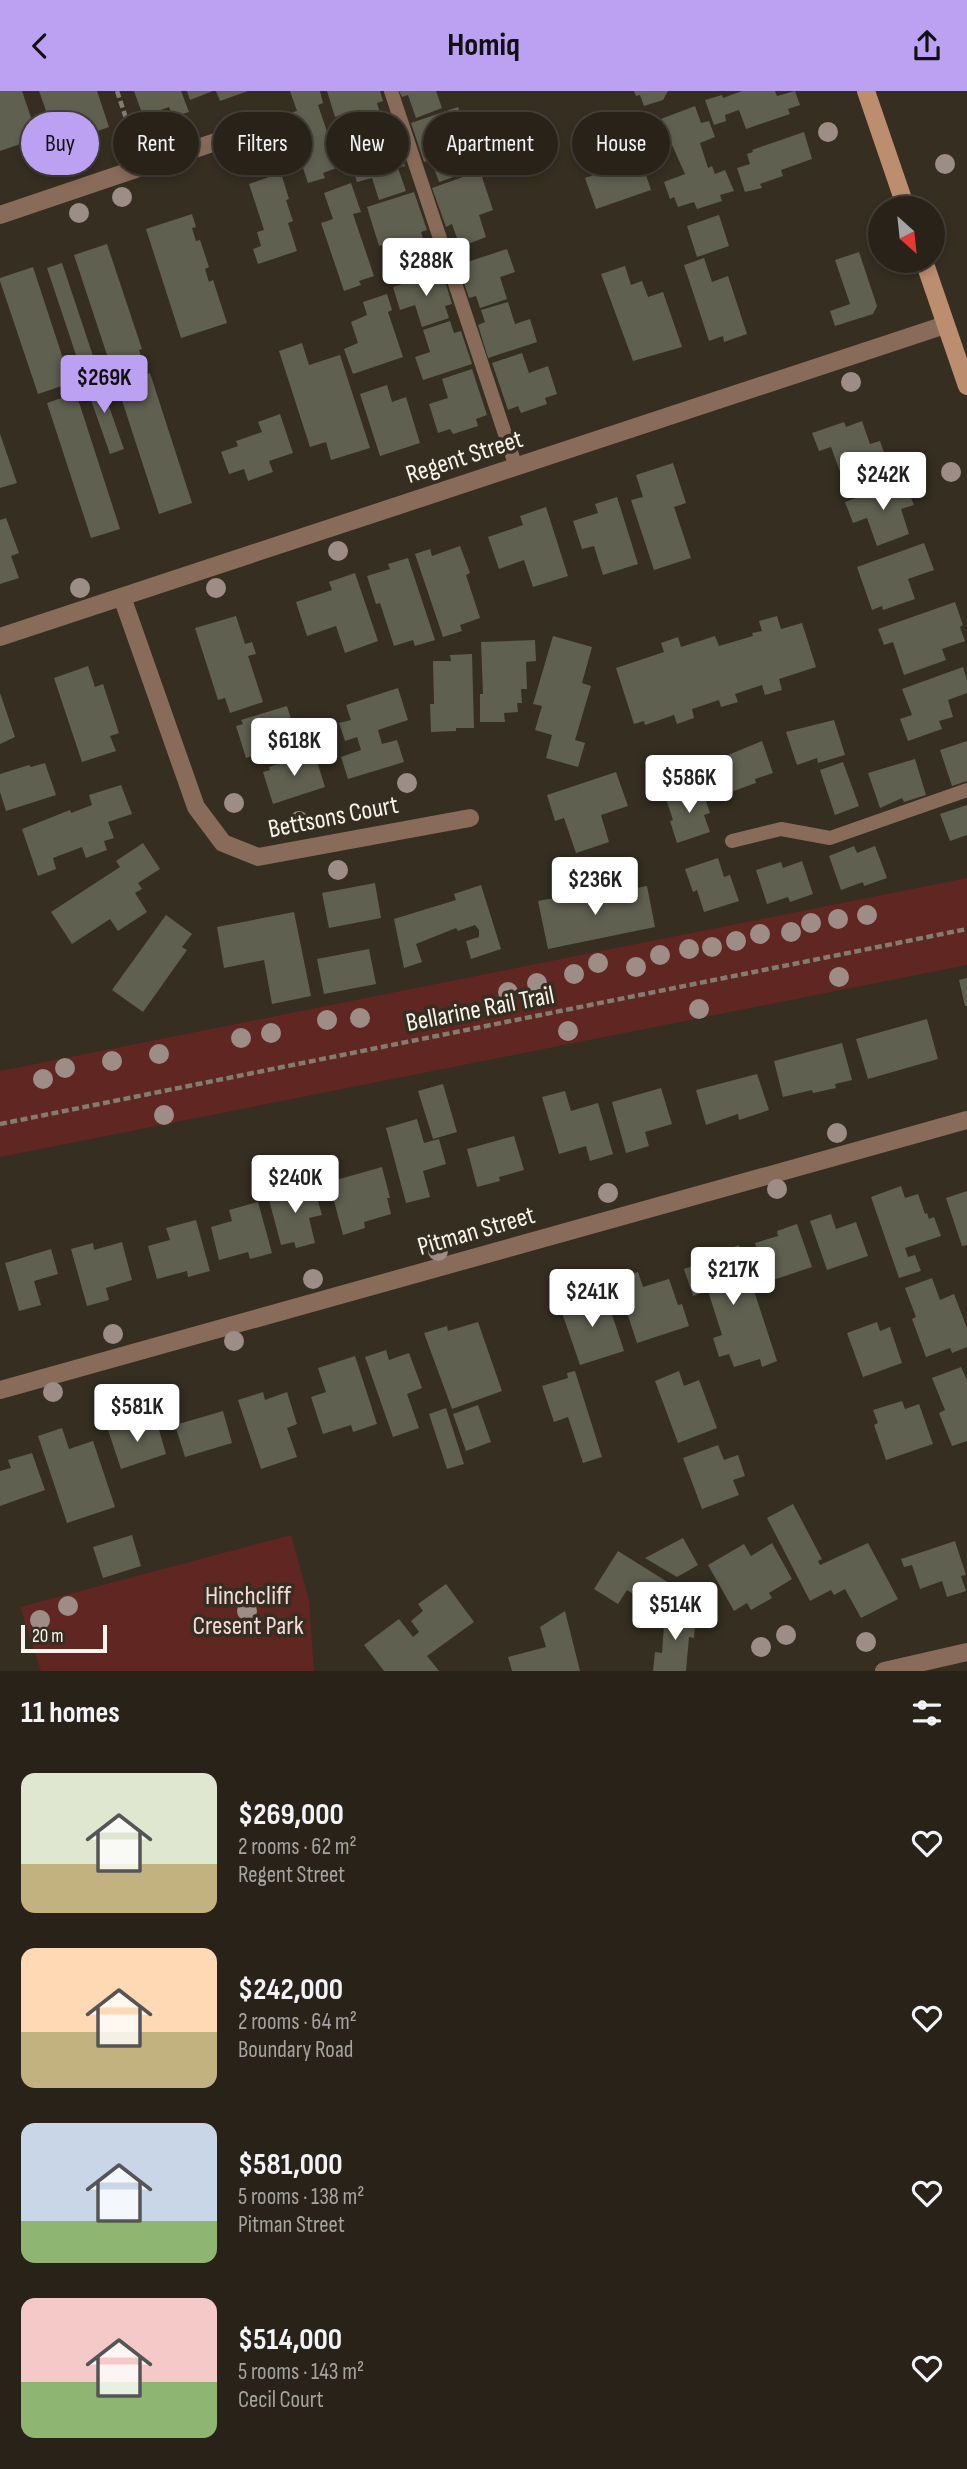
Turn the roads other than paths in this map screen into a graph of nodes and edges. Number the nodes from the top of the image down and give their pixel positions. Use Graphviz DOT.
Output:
graph roads {
  1 [pos="391,91"];
  2 [pos="866,91"];
  3 [pos="213,143"];
  4 [pos="902,196"];
  5 [pos="0,215"];
  6 [pos="928,273"];
  7 [pos="945,325"];
  8 [pos="967,386"];
  9 [pos="516,467"];
  10 [pos="122,597"];
  11 [pos="0,637"];
  12 [pos="967,790"];
  13 [pos="470,818"];
  14 [pos="733,841"];
  15 [pos="967,1120"];
  16 [pos="0,1390"];
  17 [pos="967,1651"];
  18 [pos="884,1671"];
  1 -- 9 [label="lane"];
  2 -- 4 [label="main road"];
  3 -- 5 [label="street"];
  6 -- 7 [label="main road"];
  7 -- 8 [label="main road"];
  7 -- 9 [label="street, Regent Street"];
  9 -- 10 [label="street, Regent Street"];
  10 -- 11 [label="street, Regent Street"];
  10 -- 13 [label="street, Bettsons Court"];
  12 -- 14 [label="lane"];
  15 -- 16 [label="street, Pitman Street"];
  17 -- 18 [label="street"];
}
